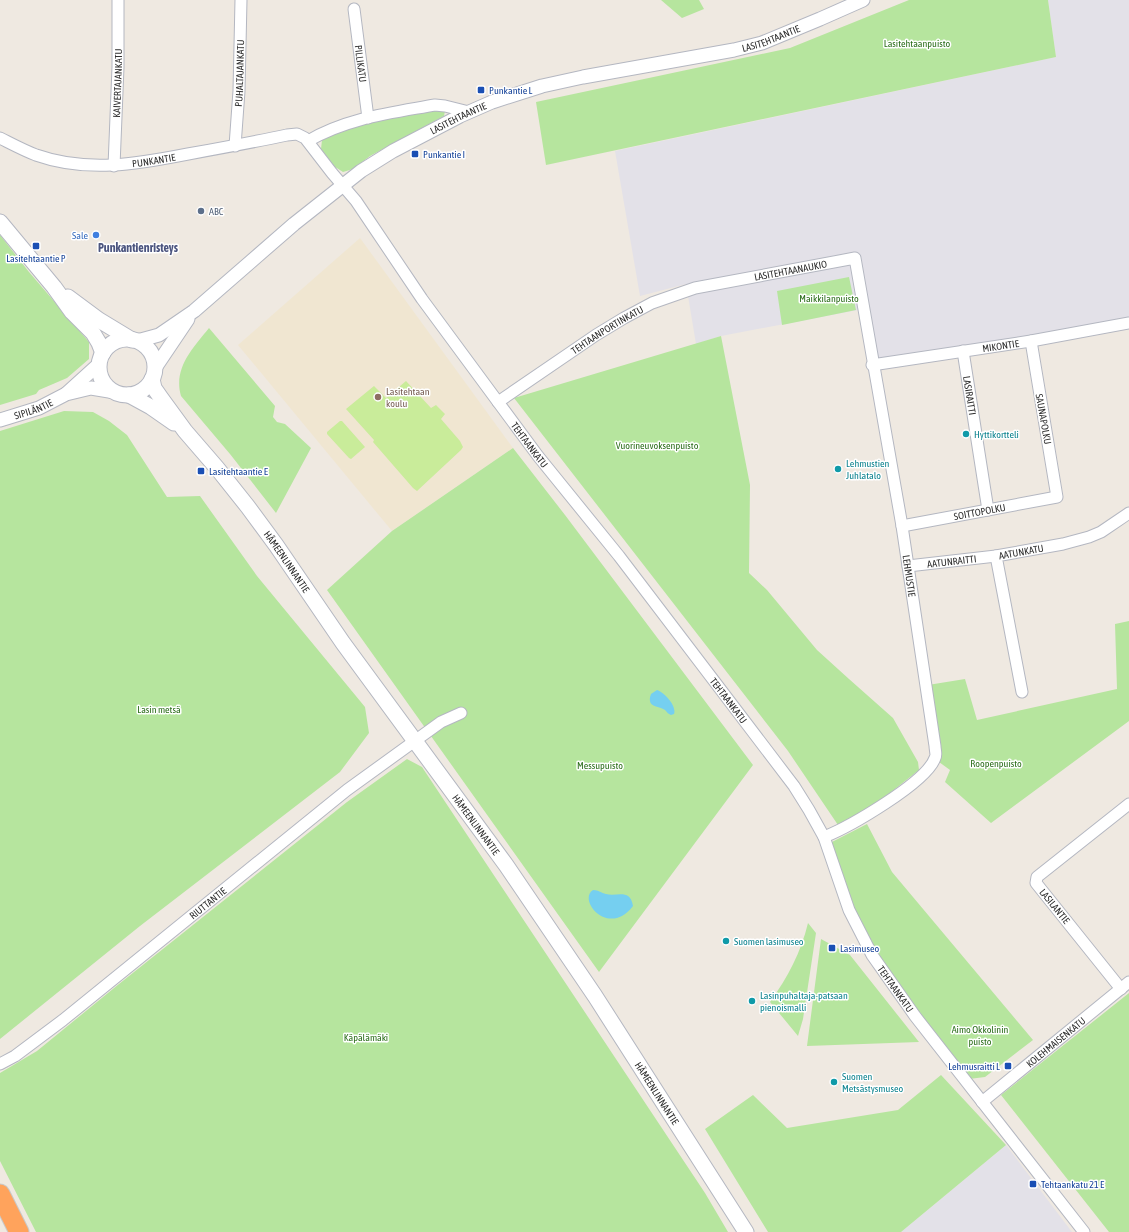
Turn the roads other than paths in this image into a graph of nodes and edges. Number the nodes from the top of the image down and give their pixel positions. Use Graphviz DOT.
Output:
graph roads {
  1 [pos="118,0"];
  2 [pos="241,0"];
  3 [pos="863,0"];
  4 [pos="354,9"];
  5 [pos="469,112"];
  6 [pos="368,118"];
  7 [pos="0,138"];
  8 [pos="308,141"];
  9 [pos="235,146"];
  10 [pos="114,166"];
  11 [pos="342,185"];
  12 [pos="0,222"];
  13 [pos="855,258"];
  14 [pos="727,282"];
  15 [pos="54,287"];
  16 [pos="194,311"];
  17 [pos="1129,323"];
  18 [pos="135,340"];
  19 [pos="1031,341"];
  20 [pos="963,351"];
  21 [pos="101,358"];
  22 [pos="872,365"];
  23 [pos="153,374"];
  24 [pos="114,392"];
  25 [pos="66,394"];
  26 [pos="129,395"];
  27 [pos="498,402"];
  28 [pos="0,420"];
  29 [pos="185,432"];
  30 [pos="1057,497"];
  31 [pos="988,510"];
  32 [pos="1129,513"];
  33 [pos="902,526"];
  34 [pos="996,556"];
  35 [pos="908,566"];
  36 [pos="1022,692"];
  37 [pos="461,713"];
  38 [pos="414,741"];
  39 [pos="1129,804"];
  40 [pos="824,837"];
  41 [pos="1125,986"];
  42 [pos="0,1064"];
  43 [pos="982,1102"];
  44 [pos="0,1194"];
  45 [pos="19,1232"];
  46 [pos="746,1232"];
  47 [pos="1084,1232"];
  1 -- 10 [label="street, KAIVERTAJANKATU"];
  2 -- 9 [label="street, PUHALTAJANKATU"];
  3 -- 5 [label="street, LASITEHTAANTIE"];
  4 -- 6 [label="street, PILLIKATU"];
  5 -- 6 [label="street"];
  5 -- 11 [label="street, LASITEHTAANTIE"];
  6 -- 8 [label="street"];
  7 -- 10 [label="street, PUNKANTIE"];
  8 -- 9 [label="street, PUNKANTIE"];
  8 -- 11 [label="street"];
  9 -- 10 [label="street, PUNKANTIE"];
  11 -- 16 [label="street, LASITEHTAANTIE"];
  11 -- 27 [label="street, TEHTAANKATU"];
  12 -- 15 [label="main road"];
  13 -- 14 [label="street, LASITEHTAANAUKIO"];
  13 -- 22 [label="street, LEHMUSTIE"];
  14 -- 27 [label="street, TEHTAANPORTINKATU"];
  15 -- 18 [label="main road"];
  15 -- 21 [label="main road"];
  16 -- 18 [label="street, LASITEHTAANTIE"];
  16 -- 23 [label="street, LASITEHTAANTIE"];
  17 -- 19 [label="street, MIKONTIE"];
  18 -- 21 [label="main road"];
  18 -- 23 [label="main road"];
  19 -- 20 [label="street, MIKONTIE"];
  19 -- 30 [label="street, SAUNAPOLKU"];
  20 -- 22 [label="street, MIKONTIE"];
  20 -- 31 [label="street, LASIRAITTI"];
  21 -- 24 [label="main road"];
  21 -- 25 [label="street, SIPILÄNTIE"];
  22 -- 33 [label="street, LEHMUSTIE"];
  23 -- 26 [label="main road"];
  23 -- 29 [label="main road, HÄMEENLINNANTIE"];
  24 -- 25 [label="street, SIPILÄNTIE"];
  24 -- 26 [label="main road"];
  25 -- 28 [label="street, SIPILÄNTIE"];
  26 -- 29 [label="main road, HÄMEENLINNANTIE"];
  27 -- 40 [label="street, TEHTAANKATU"];
  29 -- 38 [label="main road, HÄMEENLINNANTIE"];
  30 -- 31 [label="street, SOITTOPOLKU"];
  31 -- 33 [label="street, SOITTOPOLKU"];
  32 -- 34 [label="street, AATUNKATU"];
  33 -- 35 [label="street, LEHMUSTIE"];
  34 -- 35 [label="street, AATUNRAITTI"];
  34 -- 36 [label="street, AATUNKATU"];
  35 -- 40 [label="street, LEHMUSTIE"];
  37 -- 38 [label="street, RIUTTANTIE"];
  38 -- 42 [label="street, RIUTTANTIE"];
  38 -- 46 [label="main road, HÄMEENLINNANTIE"];
  39 -- 41 [label="street, LASILANTIE"];
  40 -- 43 [label="street, TEHTAANKATU"];
  41 -- 43 [label="street, KOLEHMAISENKATU"];
  43 -- 47 [label="street, TEHTAANKATU"];
  44 -- 45 [label="highway"];
}
